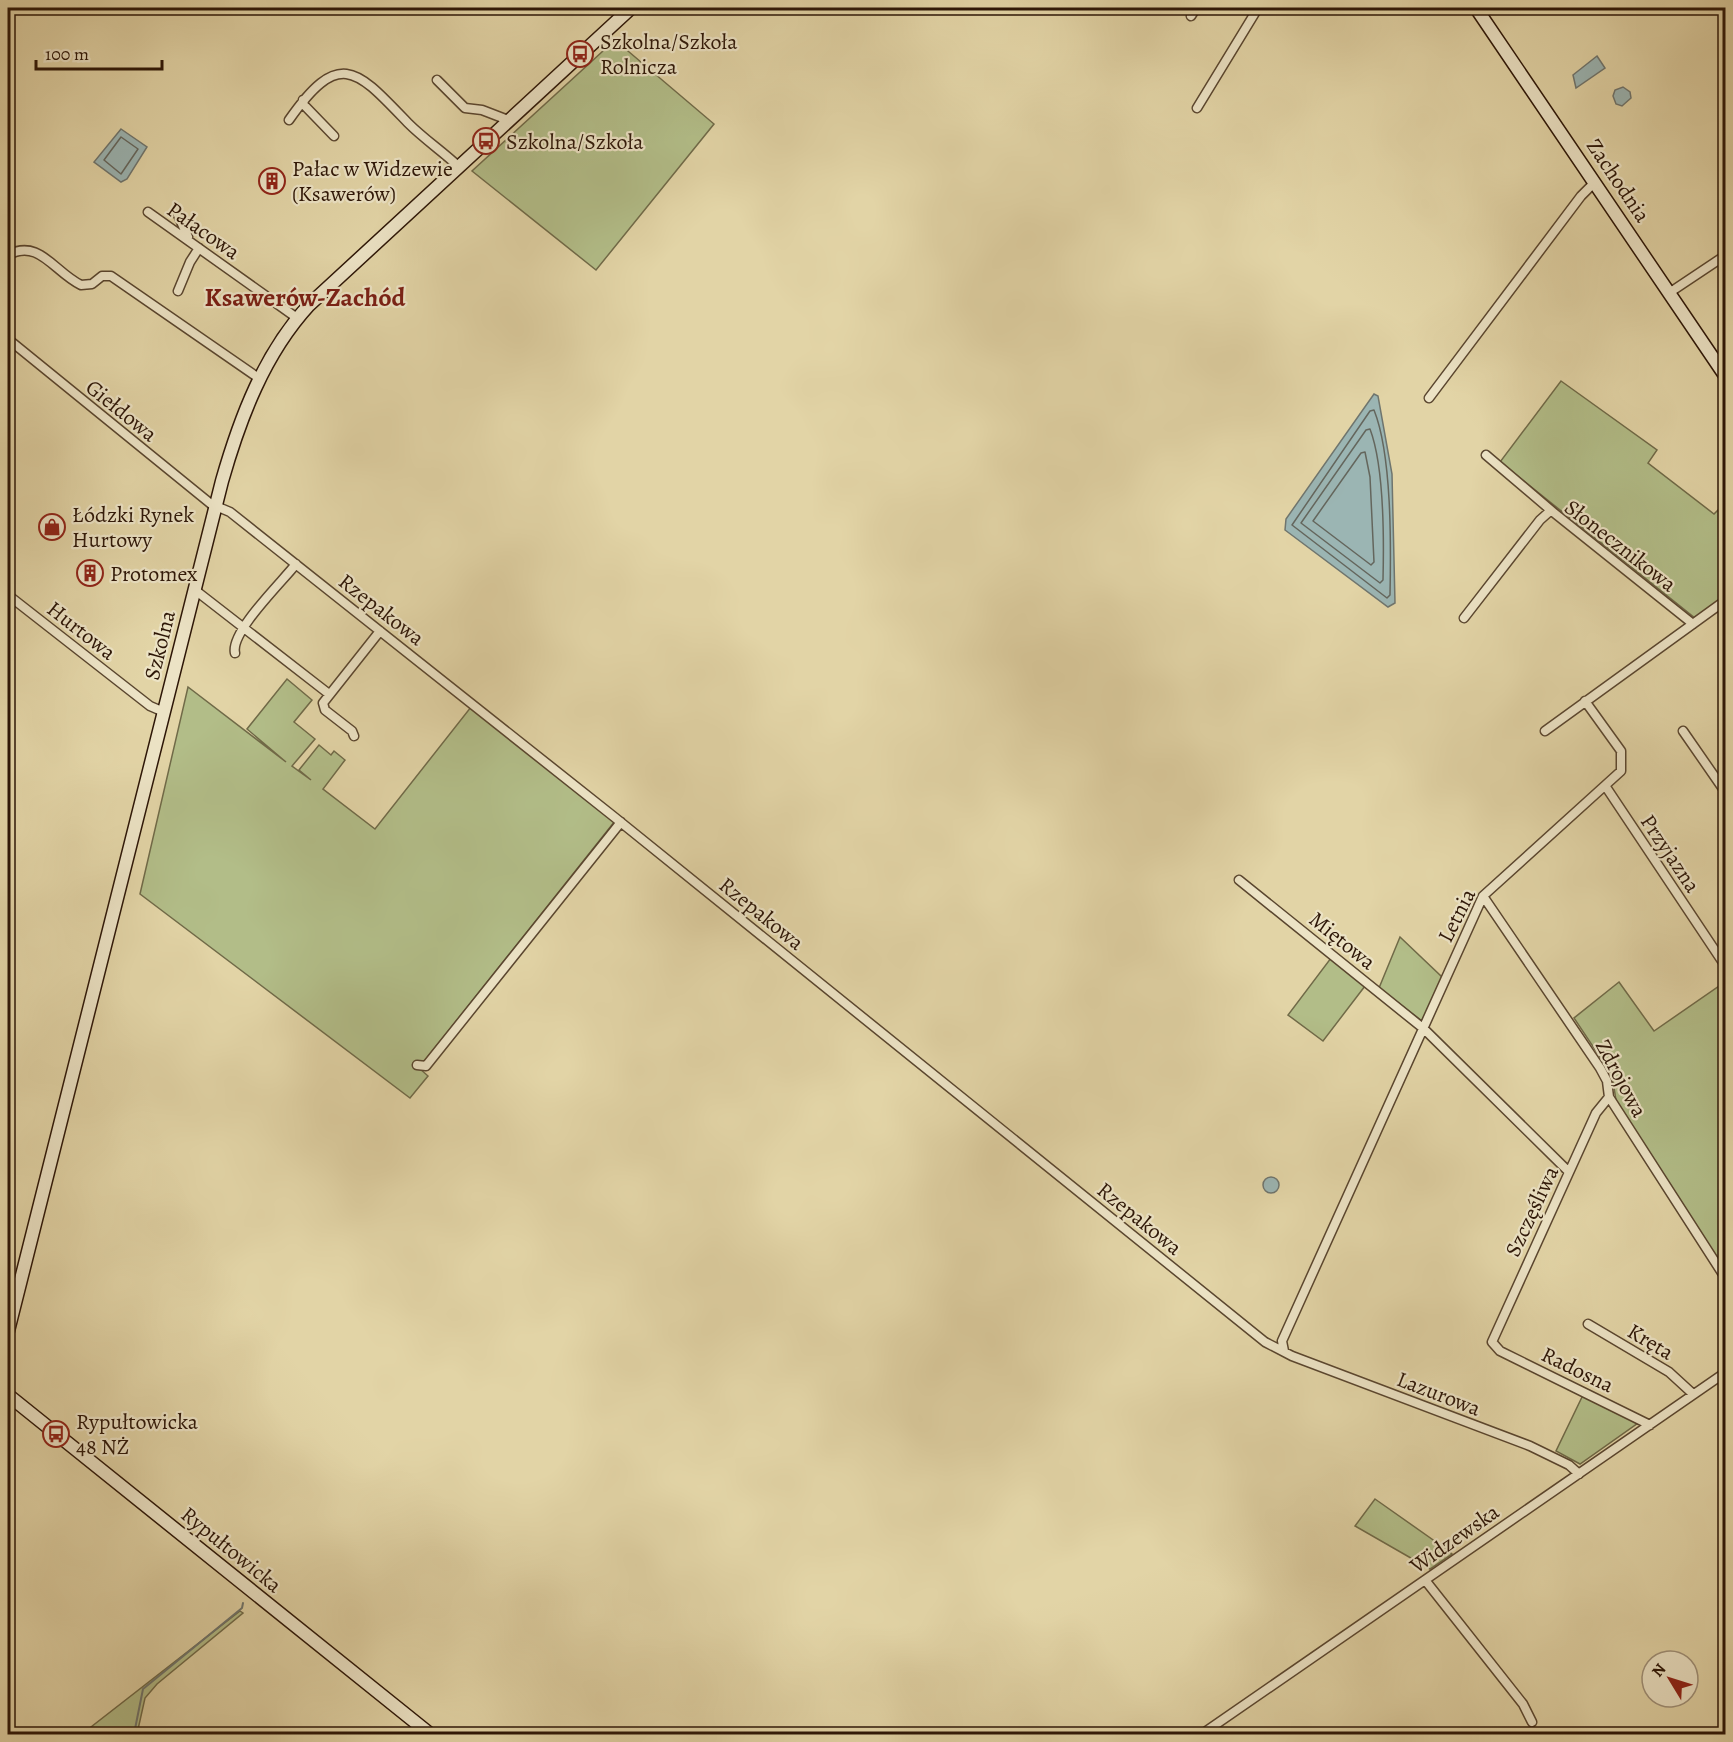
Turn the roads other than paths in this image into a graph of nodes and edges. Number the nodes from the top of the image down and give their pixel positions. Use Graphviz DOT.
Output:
graph roads {
  1 [pos="631,8"];
  2 [pos="1196,8"];
  3 [pos="1258,8"];
  4 [pos="1476,8"];
  5 [pos="1191,16"];
  6 [pos="437,80"];
  7 [pos="303,100"];
  8 [pos="1197,108"];
  9 [pos="289,120"];
  10 [pos="508,120"];
  11 [pos="334,136"];
  12 [pos="458,166"];
  13 [pos="1595,182"];
  14 [pos="148,213"];
  15 [pos="178,214"];
  16 [pos="195,245"];
  17 [pos="8,255"];
  18 [pos="1725,255"];
  19 [pos="178,291"];
  20 [pos="1669,293"];
  21 [pos="297,318"];
  22 [pos="8,339"];
  23 [pos="1725,377"];
  24 [pos="260,379"];
  25 [pos="1429,398"];
  26 [pos="1486,455"];
  27 [pos="216,506"];
  28 [pos="1553,512"];
  29 [pos="296,564"];
  30 [pos="195,590"];
  31 [pos="8,595"];
  32 [pos="1725,600"];
  33 [pos="1464,618"];
  34 [pos="1693,624"];
  35 [pos="243,628"];
  36 [pos="380,631"];
  37 [pos="235,654"];
  38 [pos="329,694"];
  39 [pos="1586,701"];
  40 [pos="164,712"];
  41 [pos="1545,731"];
  42 [pos="1683,731"];
  43 [pos="354,736"];
  44 [pos="1606,787"];
  45 [pos="1725,793"];
  46 [pos="621,822"];
  47 [pos="1239,880"];
  48 [pos="1483,896"];
  49 [pos="1725,968"];
  50 [pos="1424,1029"];
  51 [pos="417,1065"];
  52 [pos="1609,1097"];
  53 [pos="1569,1172"];
  54 [pos="1725,1279"];
  55 [pos="1588,1324"];
  56 [pos="8,1331"];
  57 [pos="1492,1342"];
  58 [pos="1284,1351"];
  59 [pos="1725,1372"];
  60 [pos="1693,1394"];
  61 [pos="8,1395"];
  62 [pos="1650,1425"];
  63 [pos="1579,1474"];
  64 [pos="1425,1580"];
  65 [pos="1532,1722"];
  66 [pos="430,1734"];
  67 [pos="1202,1734"];
  1 -- 10 [label="street, Szkolna"];
  2 -- 5 [label="street"];
  3 -- 8 [label="street"];
  4 -- 13 [label="street, Zachodnia"];
  6 -- 10 [label="street"];
  7 -- 9 [label="street"];
  7 -- 11 [label="street"];
  7 -- 12 [label="street"];
  10 -- 12 [label="street, Szkolna"];
  12 -- 21 [label="street, Szkolna"];
  13 -- 20 [label="street, Zachodnia"];
  13 -- 25 [label="street"];
  14 -- 16 [label="street, Pałacowa"];
  15 -- 16 [label="street"];
  16 -- 19 [label="street"];
  16 -- 21 [label="street, Pałacowa"];
  17 -- 24 [label="street"];
  18 -- 20 [label="street"];
  20 -- 23 [label="street, Zachodnia"];
  21 -- 24 [label="street, Szkolna"];
  22 -- 27 [label="street, Giełdowa"];
  24 -- 27 [label="street, Szkolna"];
  26 -- 28 [label="street"];
  27 -- 29 [label="street, Rzepakowa"];
  27 -- 30 [label="street, Szkolna"];
  28 -- 33 [label="street, Słonecznikowa"];
  28 -- 34 [label="street, Słonecznikowa"];
  29 -- 35 [label="street"];
  29 -- 36 [label="street, Rzepakowa"];
  30 -- 35 [label="street"];
  30 -- 40 [label="street, Szkolna"];
  31 -- 40 [label="street, Hurtowa"];
  32 -- 34 [label="street"];
  34 -- 39 [label="street"];
  35 -- 37 [label="street"];
  35 -- 38 [label="street"];
  36 -- 38 [label="street"];
  36 -- 46 [label="street, Rzepakowa"];
  38 -- 43 [label="street"];
  39 -- 41 [label="street"];
  39 -- 44 [label="street, Letnia"];
  40 -- 56 [label="street, Szkolna"];
  42 -- 45 [label="street"];
  44 -- 48 [label="street, Letnia"];
  44 -- 49 [label="street, Przyjazna"];
  46 -- 51 [label="street"];
  46 -- 58 [label="street, Rzepakowa"];
  47 -- 50 [label="street, Miętowa"];
  48 -- 50 [label="street, Letnia"];
  48 -- 52 [label="street, Zdrojowa"];
  50 -- 53 [label="street, Miętowa"];
  50 -- 58 [label="street, Letnia"];
  52 -- 53 [label="street, Szczęśliwa"];
  52 -- 54 [label="street, Zdrojowa"];
  53 -- 57 [label="street, Szczęśliwa"];
  55 -- 60 [label="street, Kręta"];
  57 -- 62 [label="street, Radosna"];
  58 -- 63 [label="street, Lazurowa"];
  59 -- 60 [label="street, Widzewska"];
  60 -- 62 [label="street, Widzewska"];
  61 -- 66 [label="street, Rypułtowicka"];
  62 -- 63 [label="street, Widzewska"];
  63 -- 64 [label="street, Widzewska"];
  64 -- 65 [label="street"];
  64 -- 67 [label="street, Widzewska"];
}
